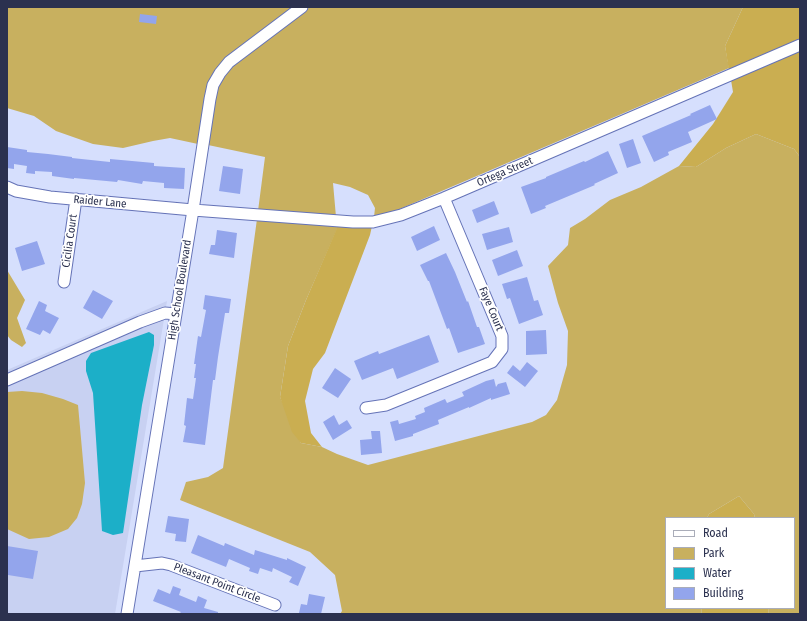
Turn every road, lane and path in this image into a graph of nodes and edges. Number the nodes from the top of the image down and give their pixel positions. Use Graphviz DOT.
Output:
graph roads {
  1 [pos="301,7"];
  2 [pos="800,45"];
  3 [pos="7,187"];
  4 [pos="444,198"];
  5 [pos="76,199"];
  6 [pos="193,210"];
  7 [pos="64,282"];
  8 [pos="176,314"];
  9 [pos="7,380"];
  10 [pos="366,408"];
  11 [pos="135,566"];
  12 [pos="275,605"];
  13 [pos="127,614"];
  1 -- 6 [label="street, High School Boulevard"];
  2 -- 4 [label="street, Ortega Street"];
  3 -- 5 [label="street, Raider Lane"];
  4 -- 6 [label="street, Ortega Street"];
  4 -- 10 [label="street, Faye Court"];
  5 -- 6 [label="street, Raider Lane"];
  5 -- 7 [label="street, Cicilia Court"];
  6 -- 8 [label="street, High School Boulevard"];
  8 -- 9 [label="street"];
  8 -- 11 [label="street, High School Boulevard"];
  11 -- 12 [label="street, Pleasant Point Circle"];
  11 -- 13 [label="street, High School Boulevard"];
}
